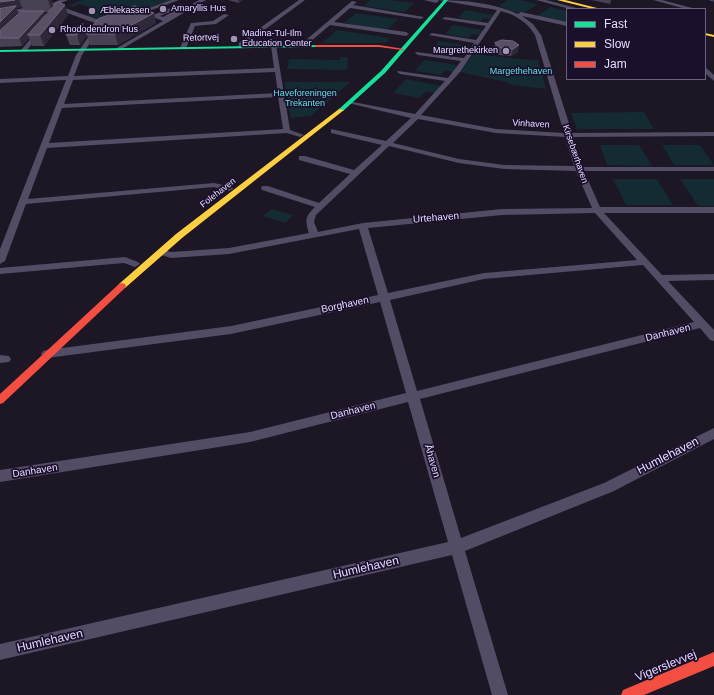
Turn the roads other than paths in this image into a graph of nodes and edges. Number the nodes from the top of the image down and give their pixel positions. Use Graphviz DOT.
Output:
graph roads {
  1 [pos="26,0"];
  2 [pos="66,0"];
  3 [pos="176,0"];
  4 [pos="203,0"];
  5 [pos="302,0"];
  6 [pos="357,0"];
  7 [pos="438,0"];
  8 [pos="492,0"];
  9 [pos="538,0"];
  10 [pos="559,0"];
  11 [pos="567,0"];
  12 [pos="656,0"];
  13 [pos="51,5"];
  14 [pos="349,6"];
  15 [pos="483,6"];
  16 [pos="32,8"];
  17 [pos="60,8"];
  18 [pos="573,8"];
  19 [pos="595,8"];
  20 [pos="602,8"];
  21 [pos="689,8"];
  22 [pos="500,9"];
  23 [pos="0,14"];
  24 [pos="138,14"];
  25 [pos="516,14"];
  26 [pos="28,15"];
  27 [pos="54,15"];
  28 [pos="226,15"];
  29 [pos="22,16"];
  30 [pos="129,17"];
  31 [pos="421,17"];
  32 [pos="446,19"];
  33 [pos="116,21"];
  34 [pos="164,22"];
  35 [pos="330,23"];
  36 [pos="102,24"];
  37 [pos="566,24"];
  38 [pos="45,25"];
  39 [pos="489,25"];
  40 [pos="406,34"];
  41 [pos="432,35"];
  42 [pos="478,42"];
  43 [pos="274,46"];
  44 [pos="302,46"];
  45 [pos="240,47"];
  46 [pos="183,48"];
  47 [pos="398,48"];
  48 [pos="118,49"];
  49 [pos="24,50"];
  50 [pos="82,50"];
  51 [pos="0,51"];
  52 [pos="418,53"];
  53 [pos="466,60"];
  54 [pos="277,70"];
  55 [pos="706,70"];
  56 [pos="400,72"];
  57 [pos="70,78"];
  58 [pos="714,79"];
  59 [pos="450,80"];
  60 [pos="0,81"];
  61 [pos="281,95"];
  62 [pos="350,102"];
  63 [pos="60,106"];
  64 [pos="416,117"];
  65 [pos="287,131"];
  66 [pos="334,132"];
  67 [pos="714,134"];
  68 [pos="300,135"];
  69 [pos="568,135"];
  70 [pos="387,144"];
  71 [pos="45,146"];
  72 [pos="302,158"];
  73 [pos="579,169"];
  74 [pos="714,169"];
  75 [pos="356,173"];
  76 [pos="265,188"];
  77 [pos="229,189"];
  78 [pos="23,202"];
  79 [pos="321,206"];
  80 [pos="598,210"];
  81 [pos="714,210"];
  82 [pos="363,226"];
  83 [pos="315,236"];
  84 [pos="161,252"];
  85 [pos="0,262"];
  86 [pos="645,262"];
  87 [pos="135,264"];
  88 [pos="0,270"];
  89 [pos="714,277"];
  90 [pos="659,278"];
  91 [pos="384,296"];
  92 [pos="85,307"];
  93 [pos="702,324"];
  94 [pos="714,337"];
  95 [pos="46,354"];
  96 [pos="413,396"];
  97 [pos="0,400"];
  98 [pos="714,433"];
  99 [pos="0,476"];
  100 [pos="457,547"];
  101 [pos="0,652"];
  102 [pos="714,659"];
  103 [pos="500,695"];
  104 [pos="628,695"];
  1 -- 16 [label="street"];
  2 -- 13 [label="street"];
  3 -- 24 [label="street"];
  4 -- 34 [label="street"];
  5 -- 45 [label="street"];
  6 -- 14 [label="street"];
  7 -- 15 [label="street, Kirsebærhaven"];
  7 -- 31 [label="main road, Folehaven"];
  7 -- 47 [label="main road, Folehaven"];
  8 -- 15 [label="street"];
  9 -- 18 [label="street"];
  10 -- 19 [label="main road"];
  11 -- 20 [label="main road"];
  12 -- 21 [label="street"];
  13 -- 16 [label="street"];
  13 -- 17 [label="street"];
  14 -- 31 [label="street"];
  14 -- 35 [label="street"];
  15 -- 22 [label="street, Kirsebærhaven"];
  16 -- 23 [label="street"];
  17 -- 27 [label="street"];
  17 -- 36 [label="street"];
  22 -- 25 [label="street, Kirsebærhaven"];
  22 -- 39 [label="street"];
  24 -- 30 [label="street"];
  24 -- 34 [label="street"];
  25 -- 37 [label="street"];
  25 -- 69 [label="street, Kirsebærhaven"];
  26 -- 29 [label="street"];
  28 -- 46 [label="street"];
  31 -- 40 [label="main road, Folehaven"];
  32 -- 39 [label="street"];
  33 -- 36 [label="street"];
  34 -- 48 [label="street"];
  35 -- 40 [label="street"];
  35 -- 44 [label="street"];
  36 -- 50 [label="street"];
  38 -- 49 [label="street"];
  39 -- 42 [label="street"];
  40 -- 47 [label="main road, Folehaven"];
  41 -- 42 [label="street"];
  42 -- 53 [label="street"];
  43 -- 44 [label="main road, Retortvej"];
  43 -- 45 [label="main road, Retortvej"];
  43 -- 54 [label="street"];
  44 -- 47 [label="main road, Retortvej"];
  45 -- 46 [label="main road, Retortvej"];
  46 -- 48 [label="main road, Retortvej"];
  47 -- 62 [label="main road, Folehaven"];
  47 -- 68 [label="main road, Folehaven"];
  48 -- 50 [label="main road, Retortvej"];
  49 -- 50 [label="main road, Retortvej"];
  49 -- 51 [label="main road, Retortvej"];
  50 -- 57 [label="street"];
  52 -- 53 [label="street"];
  53 -- 59 [label="street"];
  54 -- 57 [label="street"];
  54 -- 61 [label="street"];
  55 -- 58 [label="street"];
  56 -- 59 [label="street"];
  57 -- 60 [label="street"];
  57 -- 63 [label="street"];
  59 -- 64 [label="street"];
  61 -- 63 [label="street"];
  61 -- 65 [label="street"];
  62 -- 64 [label="street, Vinhaven"];
  62 -- 84 [label="main road, Folehaven"];
  63 -- 71 [label="street"];
  64 -- 69 [label="street, Vinhaven"];
  64 -- 70 [label="street"];
  65 -- 68 [label="street"];
  65 -- 71 [label="street"];
  66 -- 70 [label="street"];
  67 -- 69 [label="street, Vinhaven"];
  68 -- 77 [label="main road, Folehaven"];
  69 -- 73 [label="street, Kirsebærhaven"];
  70 -- 73 [label="street"];
  70 -- 75 [label="street"];
  71 -- 78 [label="street"];
  72 -- 75 [label="street"];
  73 -- 74 [label="street"];
  73 -- 80 [label="street, Kirsebærhaven"];
  75 -- 79 [label="street"];
  76 -- 79 [label="street"];
  77 -- 78 [label="street"];
  77 -- 87 [label="main road, Folehaven"];
  78 -- 85 [label="street"];
  79 -- 83 [label="street"];
  80 -- 81 [label="street, Urtehaven"];
  80 -- 82 [label="street, Urtehaven"];
  80 -- 86 [label="street, Kirsebærhaven"];
  82 -- 83 [label="street, Urtehaven"];
  82 -- 91 [label="street, Åhaven"];
  83 -- 84 [label="street, Urtehaven"];
  84 -- 95 [label="main road, Folehaven"];
  86 -- 90 [label="street, Kirsebærhaven"];
  86 -- 91 [label="street, Borghaven"];
  87 -- 88 [label="street"];
  87 -- 92 [label="main road, Folehaven"];
  89 -- 90 [label="street"];
  90 -- 93 [label="street, Kirsebærhaven"];
  91 -- 95 [label="street, Borghaven"];
  91 -- 96 [label="street, Åhaven"];
  93 -- 94 [label="street, Kirsebærhaven"];
  93 -- 96 [label="street, Danhaven"];
  95 -- 97 [label="main road, Folehaven"];
  96 -- 99 [label="street, Danhaven"];
  96 -- 100 [label="street, Åhaven"];
  98 -- 100 [label="street, Humlehaven"];
  100 -- 101 [label="street, Humlehaven"];
  100 -- 103 [label="street, Åhaven"];
  102 -- 104 [label="main road, Vigerslevvej"];
}
